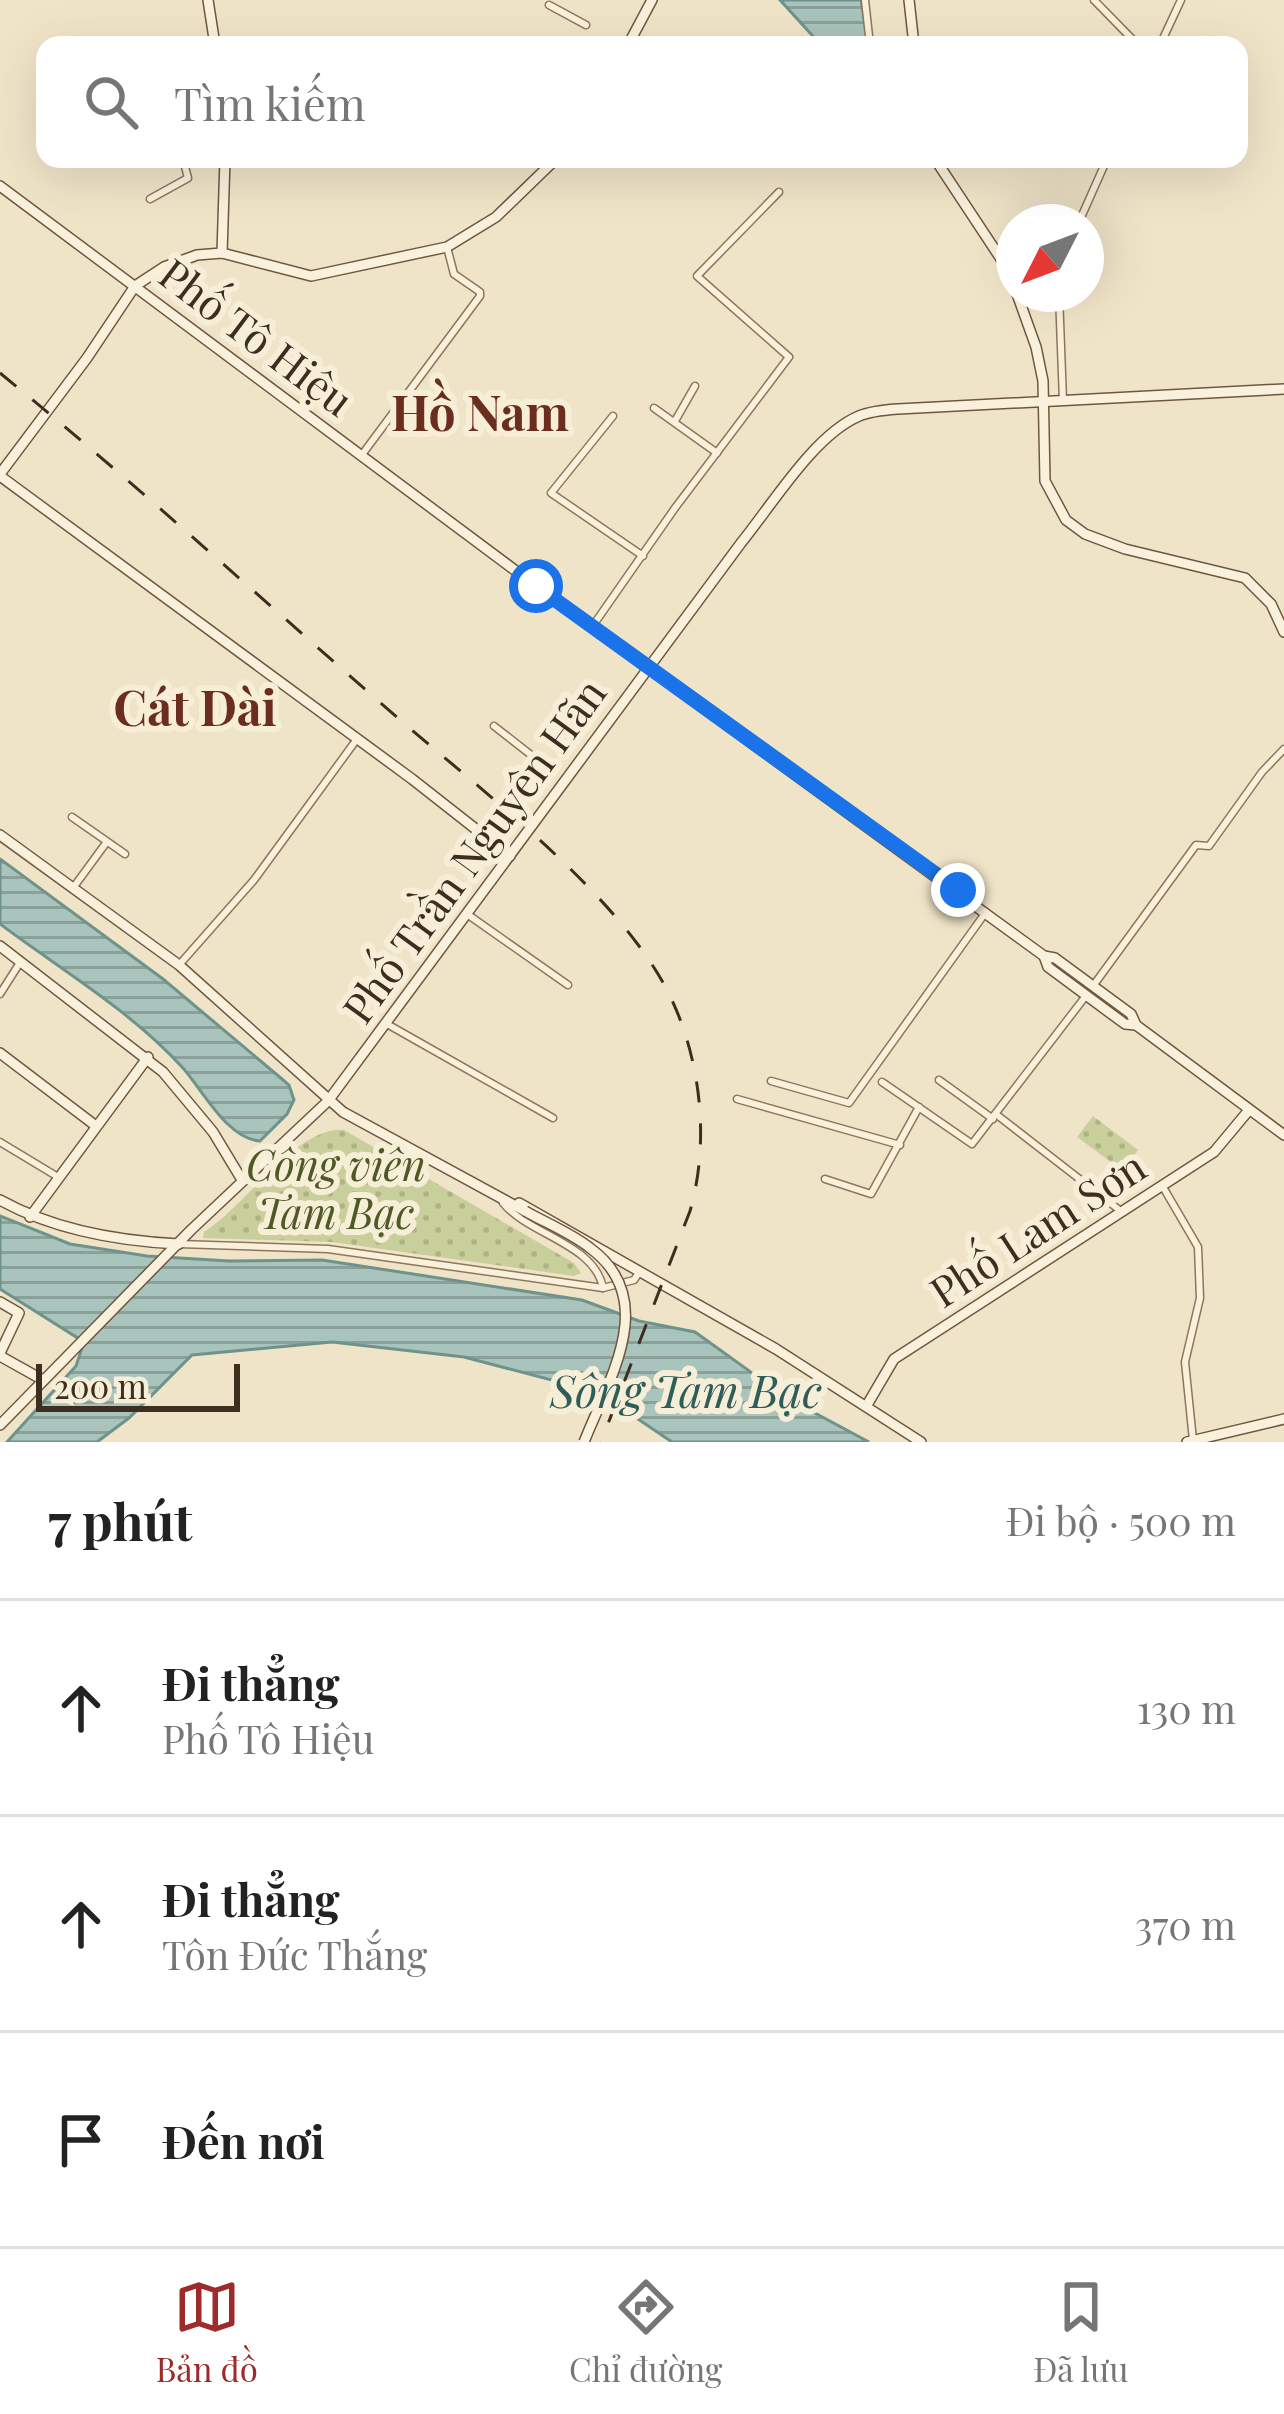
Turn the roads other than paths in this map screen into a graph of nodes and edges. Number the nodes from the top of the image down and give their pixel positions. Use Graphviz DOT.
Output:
graph roads {
  1 [pos="208,0"];
  2 [pos="652,0"];
  3 [pos="865,0"];
  4 [pos="909,0"];
  5 [pos="1094,0"];
  6 [pos="1180,0"];
  7 [pos="550,5"];
  8 [pos="586,26"];
  9 [pos="214,36"];
  10 [pos="633,36"];
  11 [pos="869,36"];
  12 [pos="913,36"];
  13 [pos="1129,36"];
  14 [pos="1164,36"];
  15 [pos="185,168"];
  16 [pos="224,168"];
  17 [pos="547,168"];
  18 [pos="941,168"];
  19 [pos="1103,168"];
  20 [pos="0,186"];
  21 [pos="779,192"];
  22 [pos="149,199"];
  23 [pos="1087,204"];
  24 [pos="447,247"];
  25 [pos="996,251"];
  26 [pos="222,253"];
  27 [pos="135,286"];
  28 [pos="1024,312"];
  29 [pos="1060,312"];
  30 [pos="695,386"];
  31 [pos="1284,389"];
  32 [pos="1044,401"];
  33 [pos="1063,401"];
  34 [pos="654,408"];
  35 [pos="613,416"];
  36 [pos="675,421"];
  37 [pos="717,452"];
  38 [pos="361,456"];
  39 [pos="0,475"];
  40 [pos="643,556"];
  41 [pos="592,627"];
  42 [pos="1284,632"];
  43 [pos="648,666"];
  44 [pos="494,726"];
  45 [pos="357,739"];
  46 [pos="1284,749"];
  47 [pos="535,758"];
  48 [pos="72,817"];
  49 [pos="0,835"];
  50 [pos="107,842"];
  51 [pos="125,854"];
  52 [pos="509,856"];
  53 [pos="73,888"];
  54 [pos="986,912"];
  55 [pos="467,914"];
  56 [pos="0,946"];
  57 [pos="21,961"];
  58 [pos="179,965"];
  59 [pos="568,985"];
  60 [pos="1089,991"];
  61 [pos="0,994"];
  62 [pos="388,1024"];
  63 [pos="0,1054"];
  64 [pos="148,1057"];
  65 [pos="940,1080"];
  66 [pos="771,1081"];
  67 [pos="882,1082"];
  68 [pos="737,1099"];
  69 [pos="328,1101"];
  70 [pos="919,1107"];
  71 [pos="1249,1111"];
  72 [pos="994,1117"];
  73 [pos="554,1118"];
  74 [pos="96,1126"];
  75 [pos="1284,1135"];
  76 [pos="0,1142"];
  77 [pos="900,1145"];
  78 [pos="58,1177"];
  79 [pos="825,1179"];
  80 [pos="242,1180"];
  81 [pos="1162,1187"];
  82 [pos="497,1196"];
  83 [pos="0,1200"];
  84 [pos="1122,1212"];
  85 [pos="30,1217"];
  86 [pos="179,1244"];
  87 [pos="640,1271"];
  88 [pos="603,1288"];
  89 [pos="0,1302"];
  90 [pos="0,1354"];
  91 [pos="43,1380"];
  92 [pos="867,1405"];
  93 [pos="2,1418"];
  94 [pos="1284,1419"];
  95 [pos="1190,1441"];
  96 [pos="584,1442"];
  97 [pos="921,1442"];
  1 -- 9 [label="main road"];
  2 -- 10 [label="main road"];
  3 -- 11 [label="street"];
  4 -- 12 [label="main road"];
  5 -- 13 [label="street"];
  6 -- 14 [label="street"];
  7 -- 8 [label="street"];
  15 -- 22 [label="street"];
  16 -- 26 [label="main road"];
  17 -- 24 [label="main road"];
  18 -- 25 [label="main road"];
  19 -- 23 [label="street"];
  20 -- 27 [label="main road, Phố Tô Hiệu"];
  21 -- 37 [label="street"];
  24 -- 26 [label="main road"];
  24 -- 38 [label="street"];
  26 -- 27 [label="main road"];
  27 -- 38 [label="main road, Phố Tô Hiệu"];
  27 -- 39 [label="main road"];
  28 -- 32 [label="main road"];
  29 -- 33 [label="street"];
  30 -- 36 [label="street"];
  31 -- 33 [label="main road, Phố Trần Nguyên Hãn"];
  32 -- 33 [label="main road, Phố Trần Nguyên Hãn"];
  32 -- 42 [label="main road"];
  32 -- 43 [label="main road, Phố Trần Nguyên Hãn"];
  34 -- 36 [label="street"];
  35 -- 40 [label="street"];
  36 -- 37 [label="street"];
  37 -- 40 [label="street"];
  38 -- 41 [label="main road, Phố Tô Hiệu"];
  39 -- 45 [label="main road"];
  40 -- 41 [label="street"];
  41 -- 43 [label="main road, Phố Tô Hiệu"];
  43 -- 52 [label="main road, Phố Trần Nguyên Hãn"];
  43 -- 54 [label="main road, Phố Tô Hiệu"];
  44 -- 47 [label="street"];
  45 -- 52 [label="main road"];
  45 -- 58 [label="street"];
  46 -- 60 [label="street"];
  48 -- 50 [label="street"];
  49 -- 53 [label="main road"];
  50 -- 51 [label="street"];
  50 -- 53 [label="street"];
  52 -- 55 [label="main road, Phố Trần Nguyên Hãn"];
  53 -- 58 [label="main road"];
  54 -- 60 [label="main road, Phố Tô Hiệu"];
  54 -- 66 [label="street"];
  55 -- 59 [label="street"];
  55 -- 62 [label="main road, Phố Trần Nguyên Hãn"];
  56 -- 57 [label="main road"];
  57 -- 61 [label="street"];
  57 -- 64 [label="main road"];
  58 -- 69 [label="main road"];
  60 -- 71 [label="main road, Phố Tô Hiệu"];
  60 -- 72 [label="street"];
  62 -- 69 [label="main road, Phố Trần Nguyên Hãn"];
  62 -- 73 [label="street"];
  63 -- 74 [label="main road"];
  64 -- 74 [label="main road"];
  64 -- 80 [label="main road"];
  65 -- 72 [label="street"];
  67 -- 70 [label="street"];
  68 -- 77 [label="street"];
  69 -- 80 [label="main road, Phố Trần Nguyên Hãn"];
  69 -- 82 [label="main road"];
  70 -- 72 [label="street"];
  70 -- 77 [label="street"];
  71 -- 75 [label="main road, Phố Tô Hiệu"];
  71 -- 81 [label="main road, Phố Lam Sơn"];
  72 -- 84 [label="street"];
  74 -- 78 [label="main road"];
  76 -- 78 [label="street"];
  77 -- 79 [label="street"];
  78 -- 85 [label="main road"];
  80 -- 86 [label="main road, Phố Trần Nguyên Hãn"];
  81 -- 84 [label="main road, Phố Lam Sơn"];
  81 -- 95 [label="street"];
  82 -- 87 [label="main road"];
  82 -- 88 [label="street"];
  82 -- 96 [label="main road, bridge"];
  83 -- 85 [label="main road"];
  84 -- 92 [label="main road, Phố Lam Sơn"];
  85 -- 86 [label="main road"];
  86 -- 88 [label="street"];
  86 -- 91 [label="main road, Phố Trần Nguyên Hãn"];
  87 -- 88 [label="street"];
  87 -- 92 [label="main road"];
  89 -- 90 [label="main road"];
  90 -- 91 [label="main road"];
  91 -- 93 [label="main road, Phố Trần Nguyên Hãn"];
  92 -- 97 [label="main road"];
  94 -- 95 [label="main road"];
}
